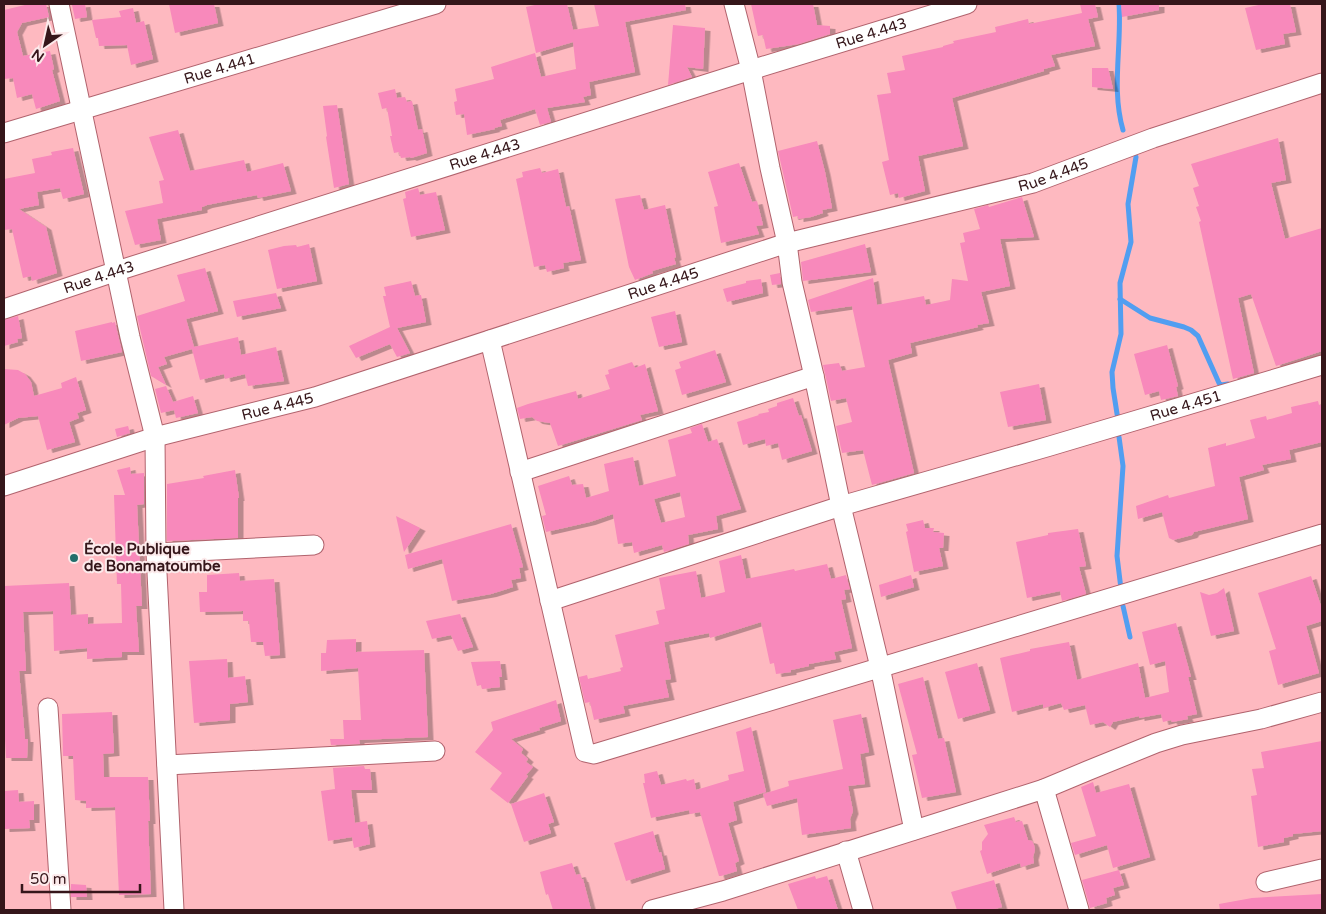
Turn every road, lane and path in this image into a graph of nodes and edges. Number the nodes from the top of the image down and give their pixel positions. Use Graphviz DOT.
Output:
graph roads {
  1 [pos="59,4"];
  2 [pos="734,4"];
  3 [pos="967,4"];
  4 [pos="429,5"];
  5 [pos="751,70"];
  6 [pos="1322,83"];
  7 [pos="82,109"];
  8 [pos="4,132"];
  9 [pos="787,243"];
  10 [pos="117,271"];
  11 [pos="4,309"];
  12 [pos="490,340"];
  13 [pos="1322,365"];
  14 [pos="814,376"];
  15 [pos="155,437"];
  16 [pos="520,472"];
  17 [pos="4,486"];
  18 [pos="841,506"];
  19 [pos="1322,534"];
  20 [pos="314,545"];
  21 [pos="156,553"];
  22 [pos="550,601"];
  23 [pos="880,667"];
  24 [pos="1322,702"];
  25 [pos="48,708"];
  26 [pos="435,751"];
  27 [pos="167,765"];
  28 [pos="1044,789"];
  29 [pos="914,830"];
  30 [pos="846,852"];
  31 [pos="1322,869"];
  32 [pos="1266,882"];
  33 [pos="61,910"];
  34 [pos="174,910"];
  35 [pos="652,910"];
  36 [pos="863,910"];
  37 [pos="1079,910"];
  1 -- 7 [label="street"];
  2 -- 5 [label="street"];
  3 -- 5 [label="street, Rue 4.443"];
  4 -- 7 [label="street, Rue 4.441"];
  5 -- 9 [label="street"];
  5 -- 10 [label="street, Rue 4.443"];
  6 -- 9 [label="street, Rue 4.445"];
  7 -- 8 [label="street, Rue 4.441"];
  7 -- 10 [label="street"];
  9 -- 12 [label="street, Rue 4.445"];
  9 -- 14 [label="street"];
  10 -- 11 [label="street, Rue 4.443"];
  10 -- 15 [label="street"];
  12 -- 15 [label="street, Rue 4.445"];
  12 -- 16 [label="street"];
  13 -- 18 [label="street, Rue 4.451"];
  14 -- 16 [label="street"];
  14 -- 18 [label="street"];
  15 -- 17 [label="street, Rue 4.445"];
  15 -- 21 [label="street"];
  16 -- 22 [label="street"];
  18 -- 22 [label="street, Rue 4.451"];
  18 -- 23 [label="street"];
  19 -- 23 [label="street"];
  20 -- 21 [label="street"];
  21 -- 27 [label="street"];
  22 -- 23 [label="street"];
  23 -- 29 [label="street"];
  24 -- 28 [label="street"];
  25 -- 33 [label="street"];
  26 -- 27 [label="street"];
  27 -- 34 [label="street"];
  28 -- 29 [label="street"];
  28 -- 37 [label="street"];
  29 -- 30 [label="street"];
  30 -- 35 [label="street"];
  30 -- 36 [label="street"];
  31 -- 32 [label="street"];
}
